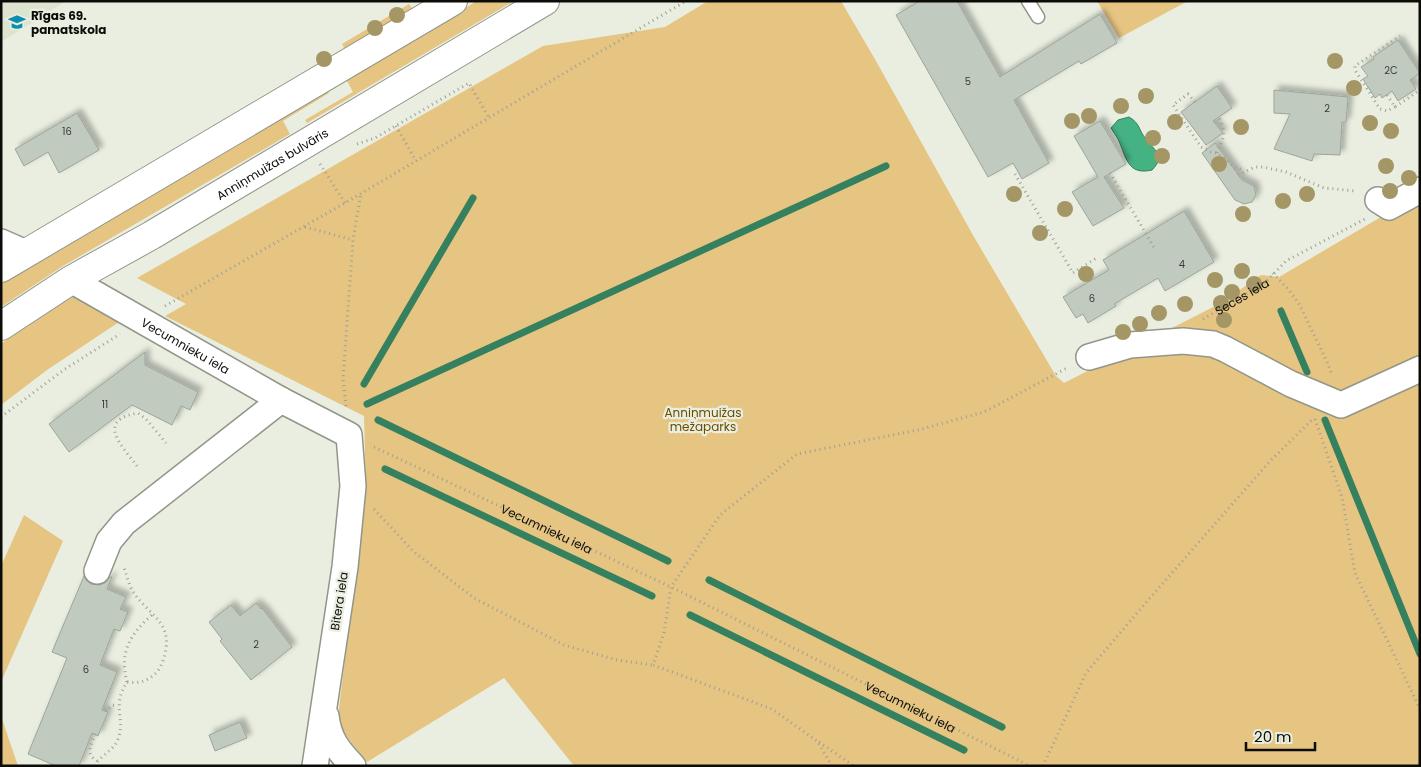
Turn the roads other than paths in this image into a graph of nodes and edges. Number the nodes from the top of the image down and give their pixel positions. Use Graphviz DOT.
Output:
graph roads {
  1 [pos="545,1"];
  2 [pos="1028,1"];
  3 [pos="443,4"];
  4 [pos="1038,16"];
  5 [pos="1420,190"];
  6 [pos="1377,201"];
  7 [pos="1,242"];
  8 [pos="26,253"];
  9 [pos="1,268"];
  10 [pos="71,280"];
  11 [pos="1,326"];
  12 [pos="1089,357"];
  13 [pos="1420,368"];
  14 [pos="281,400"];
  15 [pos="349,435"];
  16 [pos="97,571"];
  17 [pos="325,706"];
  18 [pos="315,766"];
  19 [pos="352,766"];
  1 -- 10 [label="street, Anniņmuižas bulvāris"];
  2 -- 4 [label="lane"];
  3 -- 8 [label="street"];
  5 -- 6 [label="street"];
  7 -- 8 [label="street"];
  8 -- 9 [label="street"];
  10 -- 11 [label="street, Anniņmuižas bulvāris"];
  10 -- 14 [label="street, Vecumnieku iela"];
  12 -- 13 [label="street"];
  14 -- 15 [label="street, Vecumnieku iela"];
  14 -- 16 [label="street"];
  15 -- 17 [label="street, Bitera iela"];
  17 -- 18 [label="street, Bitera iela"];
  17 -- 19 [label="street"];
}
